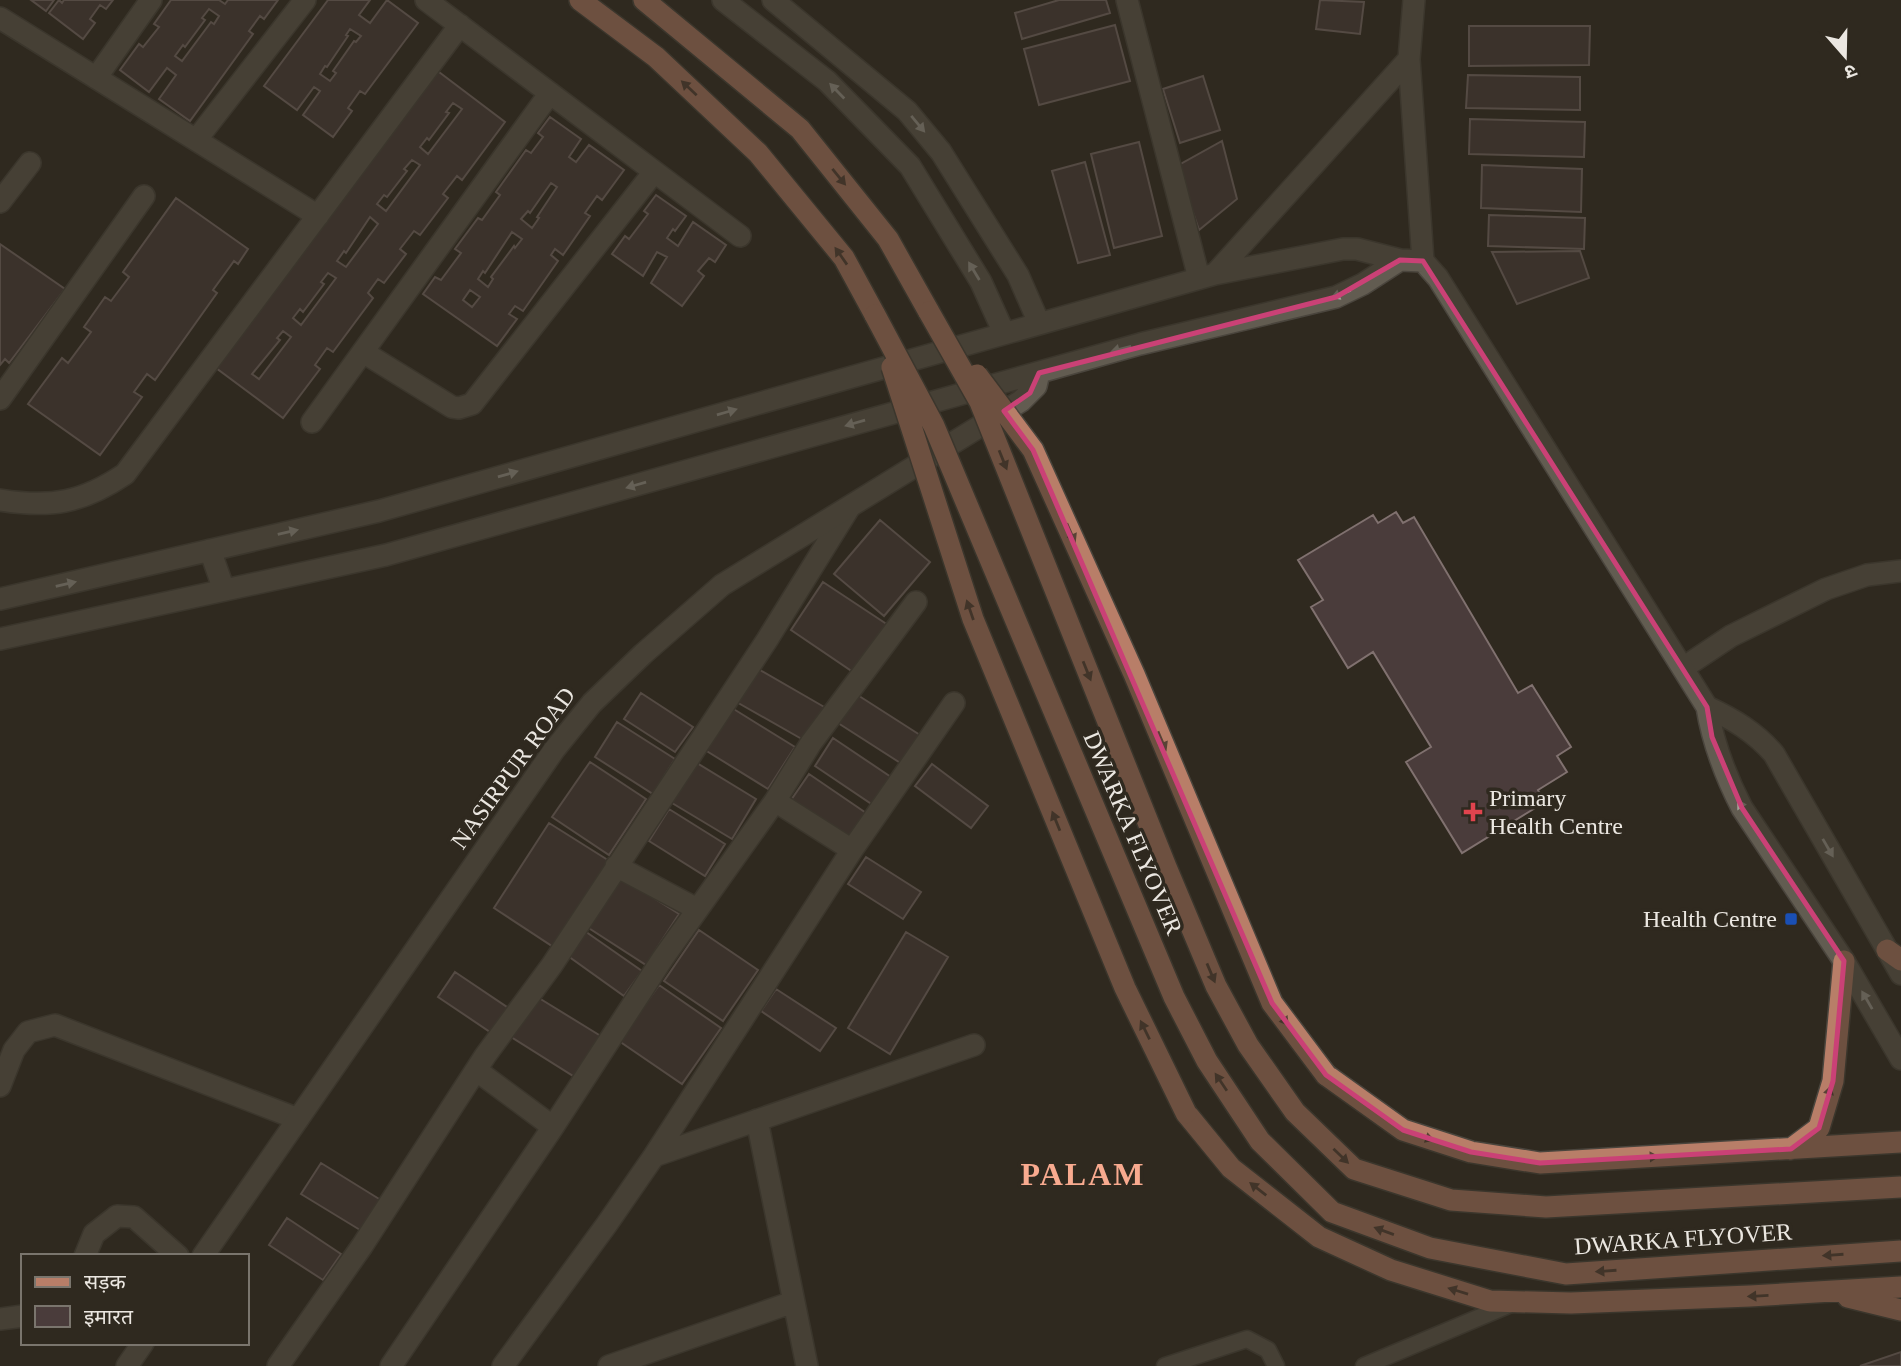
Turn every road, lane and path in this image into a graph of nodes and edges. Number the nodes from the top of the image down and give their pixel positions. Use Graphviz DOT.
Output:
graph roads {
  1 [pos="151,0"];
  2 [pos="305,0"];
  3 [pos="426,0"];
  4 [pos="580,0"];
  5 [pos="644,0"];
  6 [pos="723,0"];
  7 [pos="774,0"];
  8 [pos="1127,0"];
  9 [pos="1414,0"];
  10 [pos="0,18"];
  11 [pos="460,25"];
  12 [pos="1409,59"];
  13 [pos="96,78"];
  14 [pos="550,93"];
  15 [pos="197,140"];
  16 [pos="30,163"];
  17 [pos="654,172"];
  18 [pos="144,196"];
  19 [pos="0,202"];
  20 [pos="318,216"];
  21 [pos="740,236"];
  22 [pos="1400,260"];
  23 [pos="1423,261"];
  24 [pos="1207,276"];
  25 [pos="929,312"];
  26 [pos="875,316"];
  27 [pos="1039,323"];
  28 [pos="1004,332"];
  29 [pos="363,352"];
  30 [pos="1039,373"];
  31 [pos="0,399"];
  32 [pos="312,422"];
  33 [pos="0,500"];
  34 [pos="849,508"];
  35 [pos="210,550"];
  36 [pos="1901,571"];
  37 [pos="224,590"];
  38 [pos="0,599"];
  39 [pos="916,602"];
  40 [pos="0,639"];
  41 [pos="1683,668"];
  42 [pos="954,703"];
  43 [pos="1707,707"];
  44 [pos="775,801"];
  45 [pos="852,850"];
  46 [pos="616,866"];
  47 [pos="697,909"];
  48 [pos="1894,955"];
  49 [pos="1844,961"];
  50 [pos="1901,974"];
  51 [pos="974,1045"];
  52 [pos="1901,1059"];
  53 [pos="476,1070"];
  54 [pos="0,1086"];
  55 [pos="298,1119"];
  56 [pos="757,1120"];
  57 [pos="553,1127"];
  58 [pos="1901,1142"];
  59 [pos="1791,1149"];
  60 [pos="654,1156"];
  61 [pos="1901,1186"];
  62 [pos="1901,1251"];
  63 [pos="86,1254"];
  64 [pos="176,1254"];
  65 [pos="204,1254"];
  66 [pos="1901,1287"];
  67 [pos="1826,1292"];
  68 [pos="1516,1301"];
  69 [pos="793,1302"];
  70 [pos="1901,1310"];
  71 [pos="21,1316"];
  72 [pos="0,1319"];
  73 [pos="142,1345"];
  74 [pos="128,1366"];
  75 [pos="278,1366"];
  76 [pos="391,1366"];
  77 [pos="503,1366"];
  78 [pos="609,1366"];
  79 [pos="807,1366"];
  80 [pos="1165,1366"];
  81 [pos="1276,1366"];
  82 [pos="1364,1366"];
  1 -- 13 [label="street"];
  2 -- 15 [label="street"];
  3 -- 11 [label="street"];
  26 -- 4 [label="main road, DWARKA FLYOVER, one-way"];
  5 -- 25 [label="main road, DWARKA FLYOVER, one-way"];
  28 -- 6 [label="street, one-way"];
  7 -- 27 [label="street, one-way"];
  8 -- 24 [label="street"];
  9 -- 12 [label="street"];
  10 -- 13 [label="street"];
  11 -- 14 [label="street"];
  11 -- 20 [label="street"];
  12 -- 23 [label="street"];
  12 -- 24 [label="street"];
  13 -- 15 [label="street"];
  14 -- 17 [label="street"];
  14 -- 29 [label="street"];
  15 -- 20 [label="street"];
  16 -- 19 [label="street"];
  17 -- 21 [label="street"];
  17 -- 29 [label="street"];
  18 -- 31 [label="street"];
  20 -- 33 [label="street"];
  22 -- 23 [label="street"];
  22 -- 24 [label="street"];
  22 -- 30 [label="street, one-way"];
  23 -- 41 [label="street"];
  24 -- 27 [label="street"];
  25 -- 59 [label="main road, one-way, bridge"];
  25 -- 61 [label="main road, DWARKA FLYOVER, one-way, bridge"];
  62 -- 26 [label="main road, DWARKA FLYOVER, one-way, bridge"];
  68 -- 26 [label="main road, one-way, bridge"];
  27 -- 28 [label="street"];
  35 -- 28 [label="street, one-way"];
  29 -- 32 [label="street"];
  30 -- 34 [label="street, NASIRPUR ROAD"];
  30 -- 37 [label="street, one-way"];
  34 -- 46 [label="street"];
  34 -- 55 [label="street, NASIRPUR ROAD"];
  35 -- 37 [label="street"];
  38 -- 35 [label="street, one-way"];
  36 -- 41 [label="street"];
  37 -- 40 [label="street"];
  39 -- 44 [label="street"];
  41 -- 43 [label="street"];
  42 -- 45 [label="street"];
  43 -- 48 [label="street, one-way"];
  49 -- 43 [label="street, one-way"];
  44 -- 45 [label="street"];
  44 -- 47 [label="street"];
  45 -- 60 [label="street"];
  46 -- 47 [label="street"];
  46 -- 53 [label="street"];
  47 -- 57 [label="street"];
  48 -- 50 [label="street"];
  52 -- 49 [label="street, one-way"];
  59 -- 49 [label="main road, one-way"];
  51 -- 56 [label="street"];
  53 -- 57 [label="street"];
  53 -- 75 [label="street"];
  54 -- 55 [label="street"];
  55 -- 65 [label="street, NASIRPUR ROAD"];
  56 -- 60 [label="street"];
  56 -- 69 [label="street"];
  57 -- 76 [label="street"];
  58 -- 59 [label="main road"];
  60 -- 77 [label="street"];
  63 -- 64 [label="street"];
  66 -- 67 [label="main road"];
  67 -- 68 [label="main road, one-way"];
  67 -- 70 [label="main road"];
  68 -- 82 [label="lane"];
  69 -- 78 [label="street"];
  69 -- 79 [label="street"];
  71 -- 72 [label="street"];
  73 -- 74 [label="street"];
  80 -- 81 [label="lane"];
}
